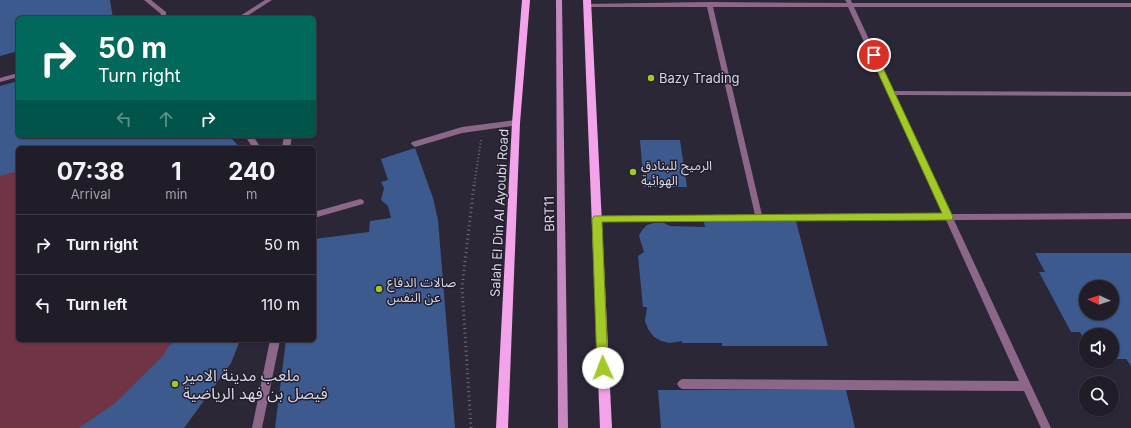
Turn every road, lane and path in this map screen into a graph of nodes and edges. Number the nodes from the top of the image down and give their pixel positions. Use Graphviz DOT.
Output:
graph roads {
  1 [pos="147,0"];
  2 [pos="268,0"];
  3 [pos="526,0"];
  4 [pos="559,0"];
  5 [pos="1126,0"];
  6 [pos="587,2"];
  7 [pos="849,2"];
  8 [pos="989,2"];
  9 [pos="709,4"];
  10 [pos="1131,5"];
  11 [pos="164,16"];
  12 [pos="243,16"];
  13 [pos="16,76"];
  14 [pos="0,80"];
  15 [pos="891,93"];
  16 [pos="1131,94"];
  17 [pos="516,123"];
  18 [pos="487,125"];
  19 [pos="415,144"];
  20 [pos="360,202"];
  21 [pos="316,214"];
  22 [pos="1131,216"];
  23 [pos="759,217"];
  24 [pos="948,217"];
  25 [pos="597,219"];
  26 [pos="275,342"];
  27 [pos="682,384"];
  28 [pos="1026,386"];
  29 [pos="257,428"];
  30 [pos="471,428"];
  31 [pos="502,428"];
  32 [pos="563,428"];
  33 [pos="606,428"];
  34 [pos="1046,428"];
  1 -- 11 [label="street"];
  2 -- 12 [label="street"];
  3 -- 17 [label="main road, Salah El Din Al Ayoubi Road"];
  4 -- 32 [label="main road, BRT11"];
  5 -- 10 [label="street"];
  6 -- 9 [label="street"];
  6 -- 25 [label="main road"];
  7 -- 8 [label="street"];
  7 -- 9 [label="street"];
  7 -- 15 [label="street"];
  8 -- 10 [label="street"];
  9 -- 23 [label="street"];
  13 -- 14 [label="street"];
  15 -- 16 [label="street"];
  15 -- 24 [label="street"];
  17 -- 18 [label="street"];
  17 -- 31 [label="main road, Salah El Din Al Ayoubi Road"];
  18 -- 19 [label="street"];
  18 -- 30 [label="path"];
  20 -- 21 [label="street"];
  22 -- 24 [label="street"];
  23 -- 24 [label="street"];
  23 -- 25 [label="street"];
  24 -- 28 [label="street"];
  25 -- 33 [label="main road"];
  26 -- 29 [label="street"];
  27 -- 28 [label="street"];
  28 -- 34 [label="street"];
}
